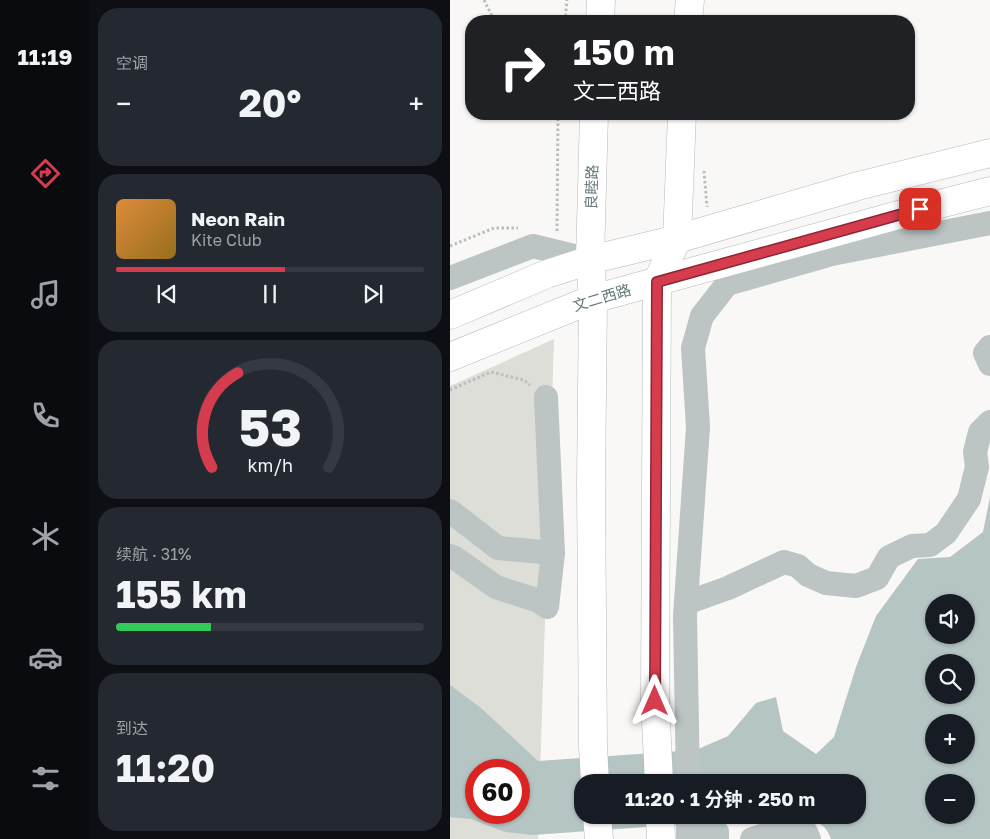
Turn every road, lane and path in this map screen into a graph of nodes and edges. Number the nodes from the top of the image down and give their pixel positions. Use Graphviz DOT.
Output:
graph roads {
  1 [pos="484,0"];
  2 [pos="567,0"];
  3 [pos="601,0"];
  4 [pos="690,0"];
  5 [pos="492,15"];
  6 [pos="566,15"];
  7 [pos="600,15"];
  8 [pos="689,15"];
  9 [pos="558,120"];
  10 [pos="594,120"];
  11 [pos="682,120"];
  12 [pos="988,154"];
  13 [pos="990,191"];
  14 [pos="990,223"];
  15 [pos="522,228"];
  16 [pos="554,238"];
  17 [pos="677,239"];
  18 [pos="450,246"];
  19 [pos="590,260"];
  20 [pos="450,278"];
  21 [pos="657,282"];
  22 [pos="593,299"];
  23 [pos="450,315"];
  24 [pos="990,347"];
  25 [pos="450,357"];
  26 [pos="990,364"];
  27 [pos="546,397"];
  28 [pos="990,422"];
  29 [pos="450,511"];
  30 [pos="553,553"];
  31 [pos="450,556"];
  32 [pos="686,603"];
  33 [pos="595,774"];
  34 [pos="659,774"];
  35 [pos="688,774"];
  36 [pos="598,824"];
  37 [pos="688,828"];
  38 [pos="599,839"];
  39 [pos="717,839"];
  40 [pos="752,839"];
  41 [pos="809,839"];
  1 -- 5 [label="path"];
  2 -- 6 [label="path"];
  3 -- 7 [label="main road"];
  4 -- 8 [label="main road"];
  9 -- 16 [label="path"];
  10 -- 19 [label="main road, 良睦路"];
  11 -- 17 [label="main road"];
  12 -- 17 [label="main road"];
  13 -- 21 [label="main road, 文二西路"];
  14 -- 32 [label="lane"];
  15 -- 18 [label="path"];
  16 -- 19 [label="lane"];
  16 -- 20 [label="lane"];
  17 -- 19 [label="main road"];
  17 -- 21 [label="main road"];
  19 -- 22 [label="main road, 良睦路"];
  19 -- 23 [label="main road"];
  21 -- 22 [label="main road, 文二西路"];
  21 -- 34 [label="main road"];
  22 -- 25 [label="main road, 文二西路"];
  22 -- 33 [label="main road, 良睦路"];
  24 -- 26 [label="lane"];
  27 -- 30 [label="lane"];
  28 -- 32 [label="lane"];
  29 -- 30 [label="lane"];
  30 -- 31 [label="lane"];
  32 -- 35 [label="lane"];
  36 -- 38 [label="main road"];
  37 -- 39 [label="lane"];
  40 -- 41 [label="lane"];
}
